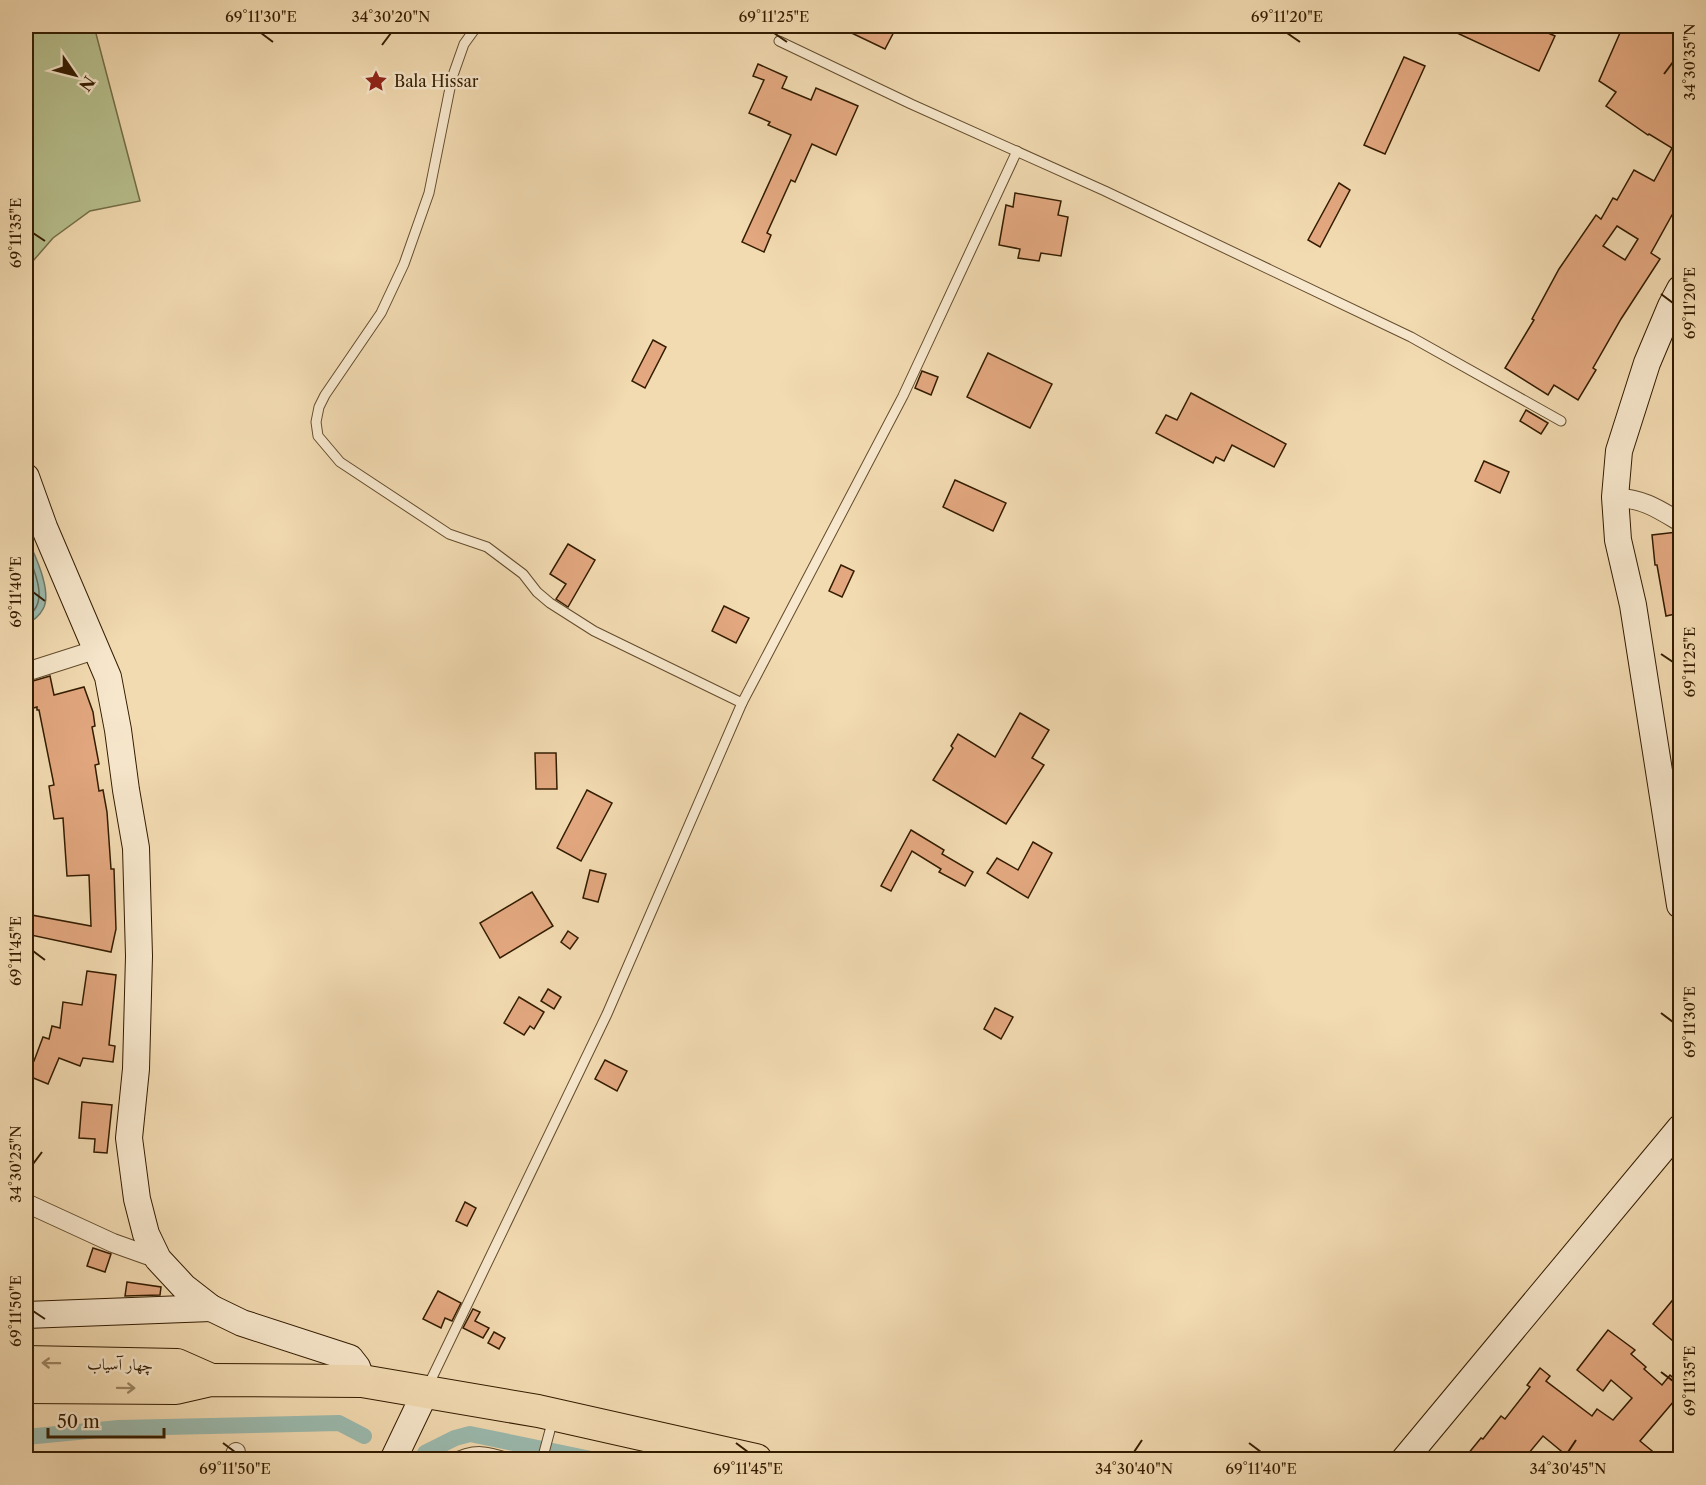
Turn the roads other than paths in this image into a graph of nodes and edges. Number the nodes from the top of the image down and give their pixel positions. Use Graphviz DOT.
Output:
graph roads {
  1 [pos="477,26"];
  2 [pos="779,41"];
  3 [pos="1017,151"];
  4 [pos="1680,289"];
  5 [pos="1561,421"];
  6 [pos="26,477"];
  7 [pos="1615,497"];
  8 [pos="1680,522"];
  9 [pos="98,649"];
  10 [pos="26,672"];
  11 [pos="742,703"];
  12 [pos="1680,905"];
  13 [pos="1680,1128"];
  14 [pos="26,1203"];
  15 [pos="158,1259"];
  16 [pos="211,1308"];
  17 [pos="26,1315"];
  18 [pos="26,1362"];
  19 [pos="212,1380"];
  20 [pos="362,1381"];
  21 [pos="426,1391"];
  22 [pos="34,1392"];
  23 [pos="551,1425"];
  24 [pos="542,1457"];
  25 [pos="393,1460"];
  26 [pos="452,1460"];
  27 [pos="515,1460"];
  28 [pos="756,1460"];
  29 [pos="1404,1460"];
  1 -- 11 [label="lane"];
  2 -- 3 [label="lane"];
  3 -- 5 [label="lane"];
  3 -- 11 [label="lane"];
  4 -- 7 [label="street"];
  6 -- 9 [label="street"];
  7 -- 8 [label="street"];
  7 -- 12 [label="street"];
  9 -- 10 [label="street"];
  9 -- 15 [label="street"];
  11 -- 21 [label="lane"];
  13 -- 29 [label="street"];
  14 -- 15 [label="street"];
  15 -- 16 [label="street"];
  16 -- 17 [label="street"];
  16 -- 20 [label="street"];
  19 -- 18 [label="highway, چهار آسیاب, one-way"];
  19 -- 20 [label="highway, چهار آسیاب"];
  22 -- 19 [label="highway, چهار آسیاب, one-way"];
  20 -- 21 [label="highway, چهار آسیاب"];
  21 -- 23 [label="highway, چهار آسیاب"];
  21 -- 25 [label="street"];
  23 -- 24 [label="lane"];
  23 -- 28 [label="highway, چهار آسیاب"];
  26 -- 27 [label="lane"];
}
